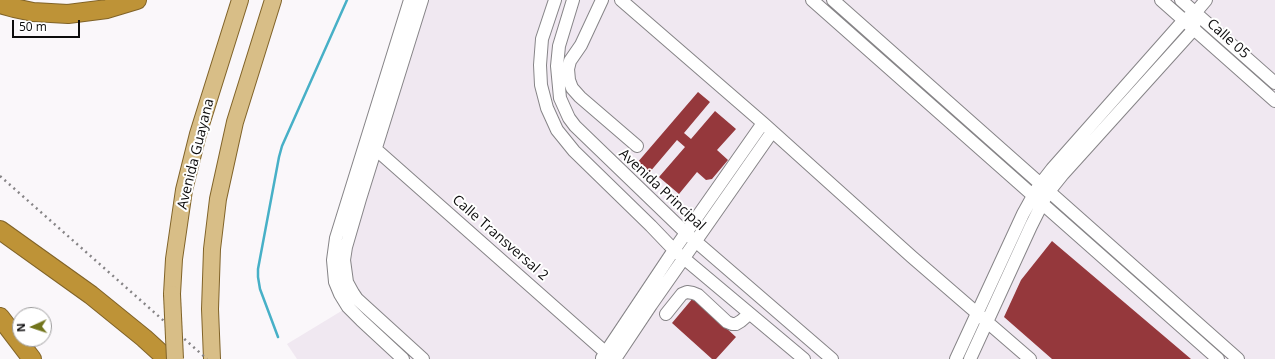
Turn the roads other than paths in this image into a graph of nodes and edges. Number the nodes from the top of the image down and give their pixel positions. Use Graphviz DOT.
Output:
graph roads {
  1 [pos="137,0"];
  2 [pos="240,0"];
  3 [pos="273,0"];
  4 [pos="410,0"];
  5 [pos="422,0"];
  6 [pos="554,0"];
  7 [pos="574,0"];
  8 [pos="602,0"];
  9 [pos="621,0"];
  10 [pos="812,0"];
  11 [pos="833,0"];
  12 [pos="1161,0"];
  13 [pos="1181,0"];
  14 [pos="1206,0"];
  15 [pos="0,4"];
  16 [pos="845,10"];
  17 [pos="1195,13"];
  18 [pos="1184,20"];
  19 [pos="836,21"];
  20 [pos="1194,29"];
  21 [pos="1275,83"];
  22 [pos="1275,101"];
  23 [pos="763,123"];
  24 [pos="772,132"];
  25 [pos="366,140"];
  26 [pos="637,146"];
  27 [pos="376,149"];
  28 [pos="1045,188"];
  29 [pos="1038,199"];
  30 [pos="0,230"];
  31 [pos="686,233"];
  32 [pos="695,242"];
  33 [pos="679,254"];
  34 [pos="714,284"];
  35 [pos="347,295"];
  36 [pos="701,298"];
  37 [pos="666,314"];
  38 [pos="749,314"];
  39 [pos="977,314"];
  40 [pos="0,317"];
  41 [pos="987,322"];
  42 [pos="402,340"];
  43 [pos="394,351"];
  44 [pos="609,357"];
  45 [pos="32,359"];
  46 [pos="167,359"];
  47 [pos="175,359"];
  48 [pos="212,359"];
  49 [pos="404,359"];
  50 [pos="423,359"];
  51 [pos="804,359"];
  52 [pos="832,359"];
  53 [pos="956,359"];
  54 [pos="970,359"];
  55 [pos="1030,359"];
  56 [pos="1218,359"];
  57 [pos="1238,359"];
  1 -- 15 [label="highway"];
  2 -- 47 [label="main road, Avenida Guayana, bridge"];
  3 -- 48 [label="main road"];
  4 -- 25 [label="street"];
  5 -- 27 [label="street"];
  6 -- 33 [label="street"];
  7 -- 31 [label="street, Avenida Principal"];
  8 -- 26 [label="street"];
  9 -- 23 [label="street"];
  10 -- 19 [label="street"];
  11 -- 16 [label="street"];
  12 -- 18 [label="street, Calle 05"];
  13 -- 17 [label="street, Calle 05"];
  14 -- 17 [label="street"];
  16 -- 19 [label="street"];
  16 -- 28 [label="street"];
  17 -- 18 [label="street"];
  17 -- 20 [label="street"];
  17 -- 21 [label="street, Calle 05"];
  18 -- 20 [label="street, Calle 05"];
  18 -- 28 [label="street"];
  19 -- 29 [label="street"];
  20 -- 22 [label="street, Calle 05"];
  20 -- 28 [label="street"];
  23 -- 24 [label="street"];
  23 -- 31 [label="street"];
  24 -- 32 [label="street"];
  24 -- 39 [label="street"];
  25 -- 27 [label="street, Calle Transversal 2"];
  25 -- 35 [label="street"];
  27 -- 35 [label="street"];
  27 -- 44 [label="street, Calle Transversal 2"];
  28 -- 29 [label="street"];
  28 -- 57 [label="street"];
  29 -- 39 [label="street"];
  29 -- 41 [label="street"];
  29 -- 56 [label="street"];
  30 -- 46 [label="highway"];
  31 -- 32 [label="street, Avenida Principal"];
  31 -- 33 [label="street"];
  32 -- 33 [label="street"];
  32 -- 52 [label="street, Avenida Principal"];
  33 -- 34 [label="street"];
  33 -- 44 [label="street"];
  34 -- 36 [label="street"];
  34 -- 38 [label="street"];
  35 -- 42 [label="street"];
  35 -- 43 [label="street"];
  36 -- 37 [label="street"];
  36 -- 38 [label="street"];
  38 -- 51 [label="street"];
  39 -- 41 [label="street"];
  39 -- 53 [label="street"];
  40 -- 45 [label="highway"];
  41 -- 54 [label="street"];
  41 -- 55 [label="street"];
  42 -- 43 [label="street"];
  42 -- 50 [label="street"];
  43 -- 49 [label="street"];
}
